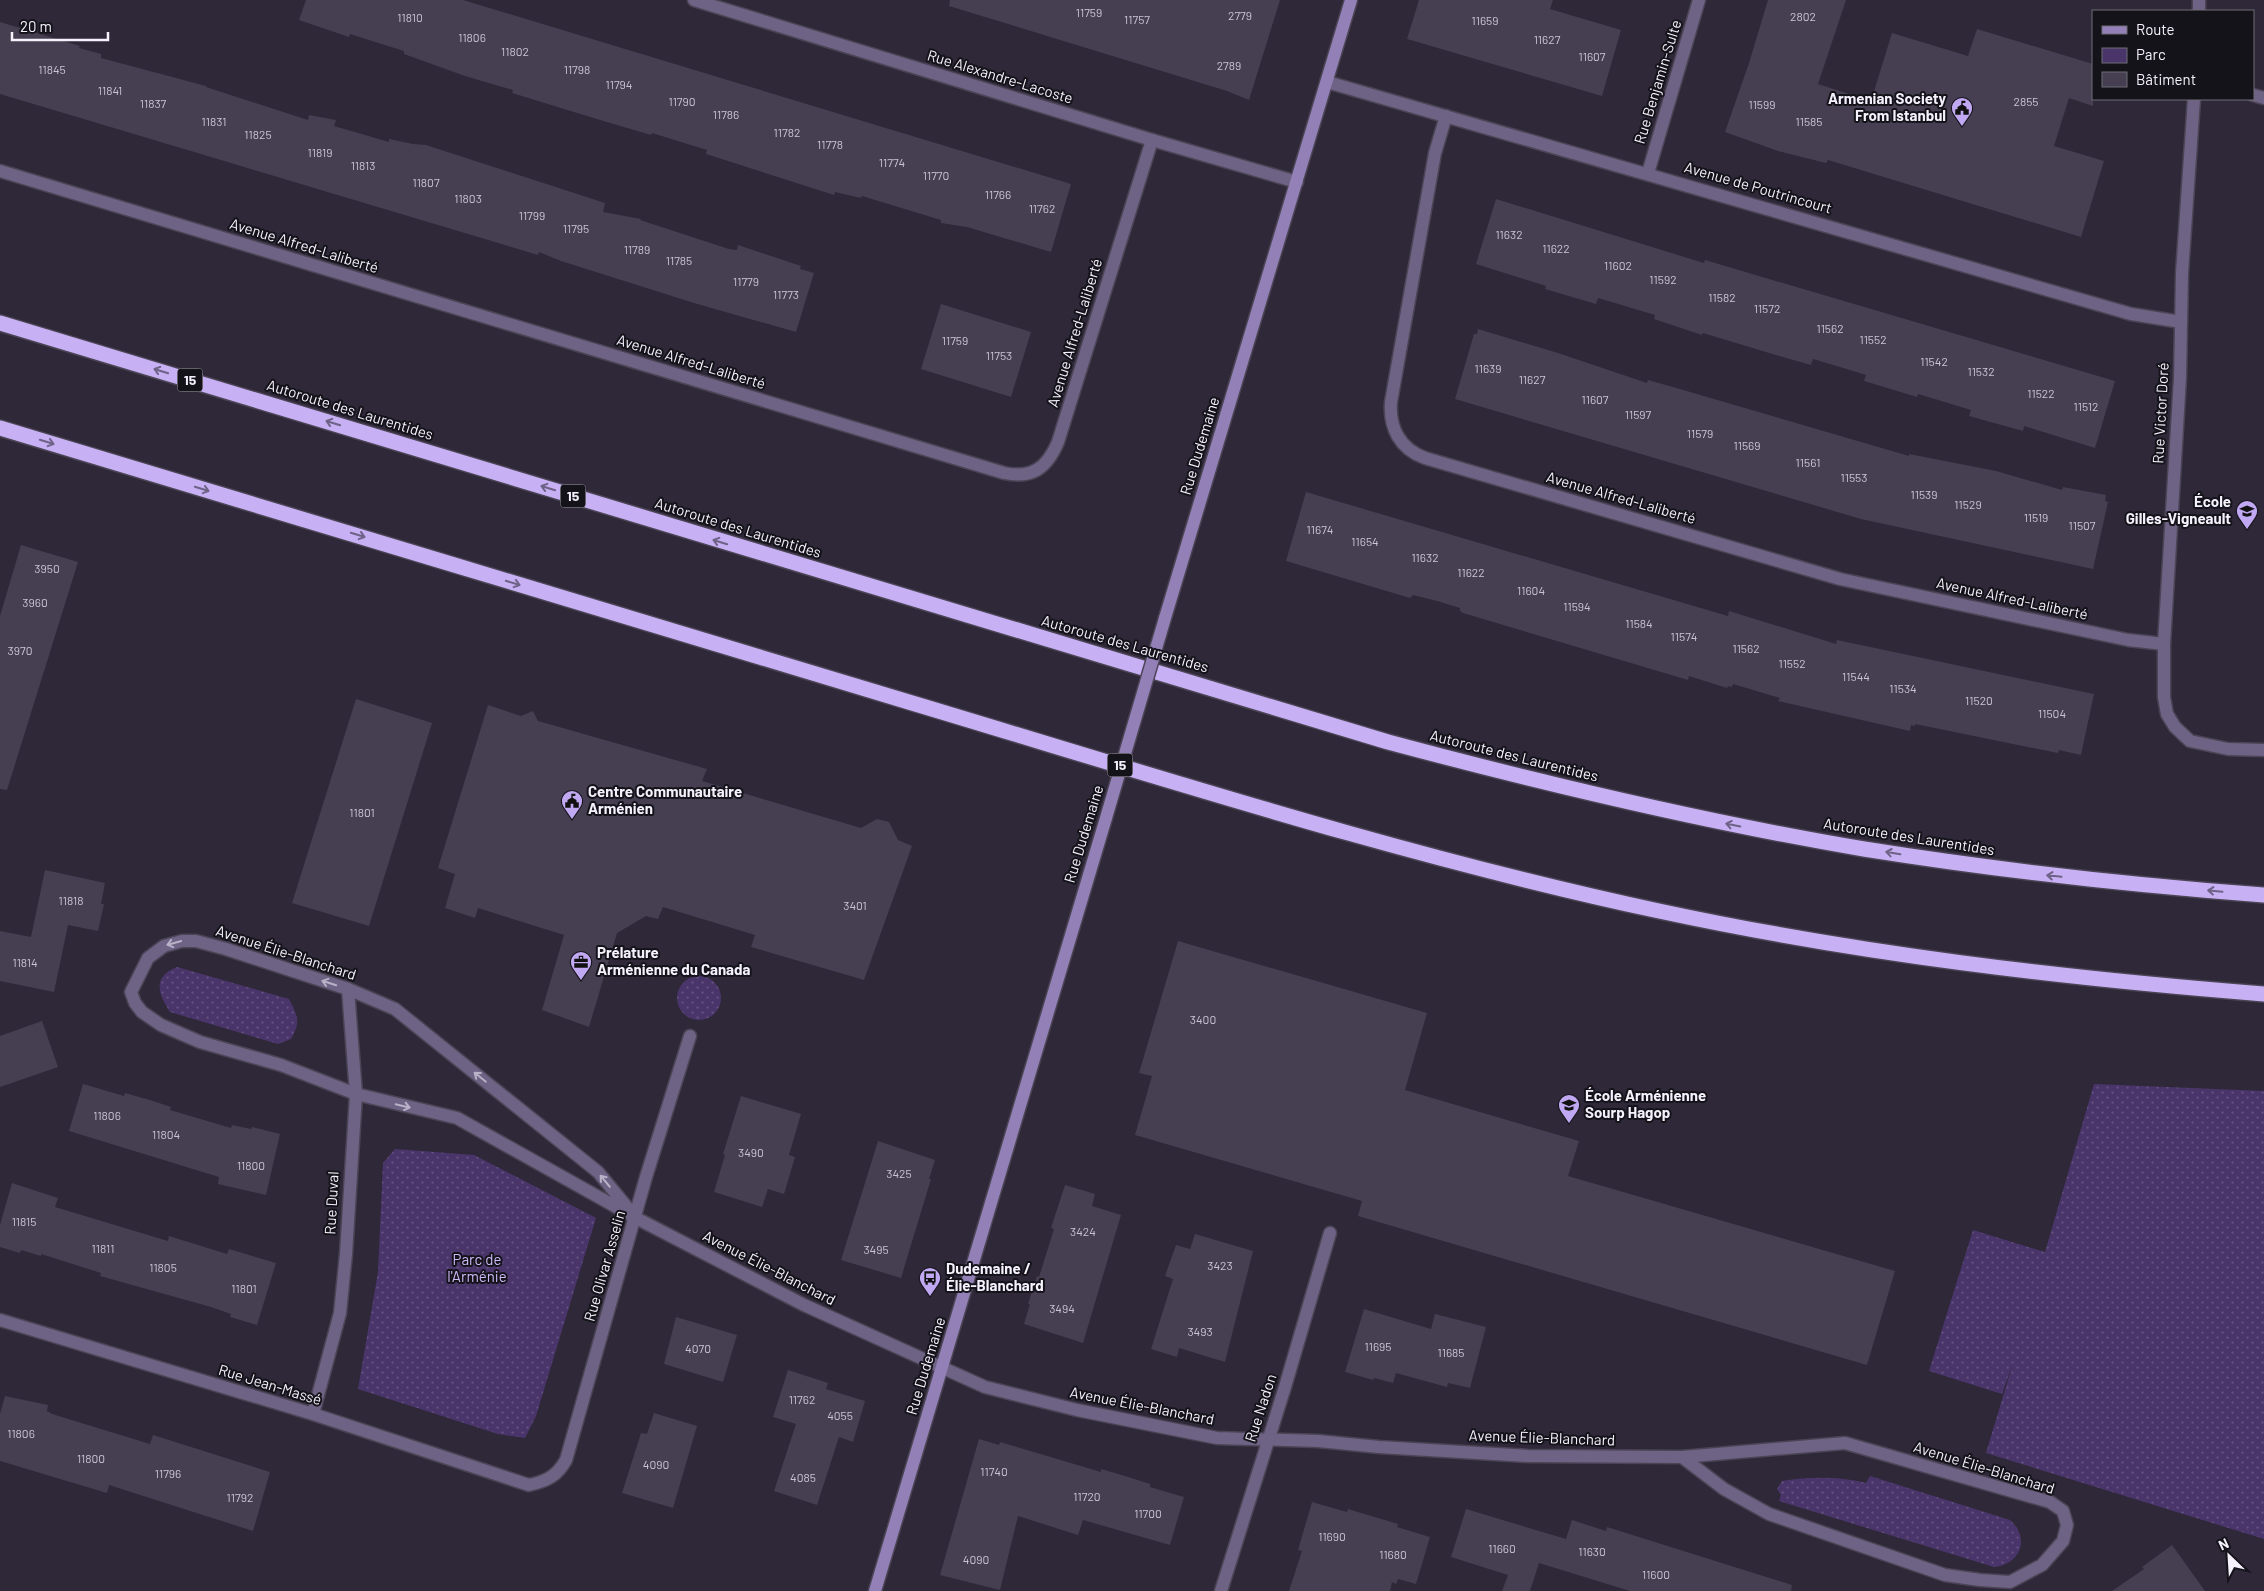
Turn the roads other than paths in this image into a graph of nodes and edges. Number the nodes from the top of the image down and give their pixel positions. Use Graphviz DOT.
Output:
graph roads {
  1 [pos="694,0"];
  2 [pos="1351,0"];
  3 [pos="1699,0"];
  4 [pos="1327,82"];
  5 [pos="2194,100"];
  6 [pos="1446,116"];
  7 [pos="1152,140"];
  8 [pos="0,171"];
  9 [pos="1648,173"];
  10 [pos="1297,182"];
  11 [pos="2181,322"];
  12 [pos="0,323"];
  13 [pos="0,428"];
  14 [pos="2164,644"];
  15 [pos="2264,750"];
  16 [pos="2264,895"];
  17 [pos="348,989"];
  18 [pos="2264,994"];
  19 [pos="690,1036"];
  20 [pos="356,1094"];
  21 [pos="636,1218"];
  22 [pos="1330,1233"];
  23 [pos="0,1320"];
  24 [pos="942,1367"];
  25 [pos="313,1414"];
  26 [pos="1268,1440"];
  27 [pos="1682,1457"];
  28 [pos="529,1485"];
  29 [pos="875,1591"];
  30 [pos="1221,1591"];
  1 -- 7 [label="street, Rue Alexandre-Lacoste"];
  2 -- 4 [label="street, Rue Dudemaine"];
  3 -- 9 [label="street, Rue Benjamin-Sulte"];
  4 -- 6 [label="street, Avenue de Poutrincourt"];
  4 -- 10 [label="street, Rue Dudemaine"];
  5 -- 11 [label="street, Rue Victor Doré"];
  6 -- 9 [label="street, Avenue de Poutrincourt"];
  6 -- 14 [label="street, Avenue Alfred-Laliberté"];
  7 -- 8 [label="street, Avenue Alfred-Laliberté"];
  7 -- 10 [label="street, Rue Alexandre-Lacoste"];
  9 -- 11 [label="street, Avenue de Poutrincourt"];
  10 -- 24 [label="street, Rue Dudemaine, bridge"];
  11 -- 14 [label="street, Rue Victor Doré"];
  16 -- 12 [label="highway, Autoroute des Laurentides / 15, one-way"];
  13 -- 18 [label="highway, 15, one-way"];
  14 -- 15 [label="street, Rue Victor Doré"];
  17 -- 20 [label="street, Rue Duval"];
  17 -- 20 [label="street, Avenue Élie-Blanchard, one-way"];
  21 -- 17 [label="street, Avenue Élie-Blanchard, one-way"];
  19 -- 21 [label="street, Rue Olivar Asselin"];
  20 -- 21 [label="street, Avenue Élie-Blanchard, one-way"];
  20 -- 25 [label="street, Rue Duval"];
  21 -- 24 [label="street, Avenue Élie-Blanchard"];
  21 -- 28 [label="street, Rue Olivar Asselin"];
  22 -- 26 [label="street, Rue Nadon"];
  23 -- 25 [label="street, Rue Jean-Massé"];
  24 -- 26 [label="street, Avenue Élie-Blanchard"];
  24 -- 29 [label="street, Rue Dudemaine"];
  25 -- 28 [label="street, Rue Jean-Massé"];
  26 -- 27 [label="street, Avenue Élie-Blanchard"];
  26 -- 30 [label="street, Rue Nadon"];
  27 -- 27 [label="street, Avenue Élie-Blanchard"];
}
